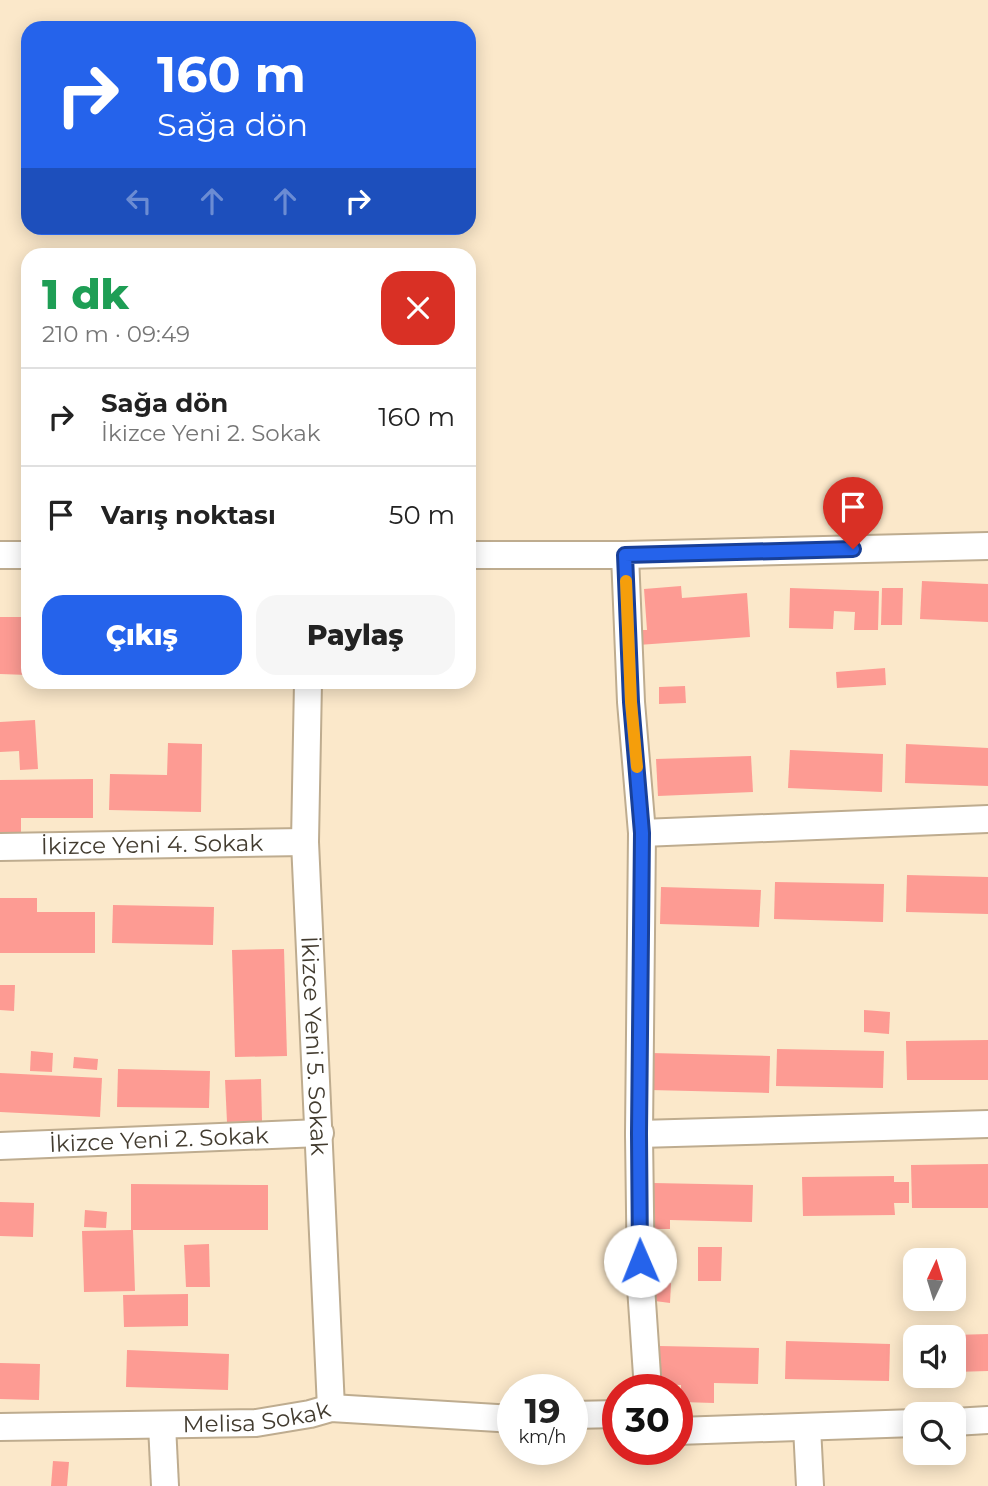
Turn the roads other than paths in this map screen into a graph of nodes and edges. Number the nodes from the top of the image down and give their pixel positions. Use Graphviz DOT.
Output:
graph roads {
  1 [pos="988,546"];
  2 [pos="0,555"];
  3 [pos="21,555"];
  4 [pos="476,555"];
  5 [pos="625,555"];
  6 [pos="308,689"];
  7 [pos="988,819"];
  8 [pos="642,833"];
  9 [pos="305,842"];
  10 [pos="0,847"];
  11 [pos="988,1124"];
  12 [pos="320,1133"];
  13 [pos="639,1134"];
  14 [pos="0,1146"];
  15 [pos="647,1374"];
  16 [pos="331,1408"];
  17 [pos="497,1418"];
  18 [pos="988,1420"];
  19 [pos="966,1421"];
  20 [pos="903,1423"];
  21 [pos="162,1425"];
  22 [pos="0,1427"];
  23 [pos="807,1427"];
  24 [pos="693,1431"];
  25 [pos="165,1486"];
  26 [pos="810,1486"];
  1 -- 5 [label="street"];
  2 -- 3 [label="street"];
  4 -- 5 [label="street"];
  5 -- 8 [label="street"];
  6 -- 9 [label="street, İkizce Yeni 5. Sokak"];
  7 -- 8 [label="street"];
  8 -- 13 [label="street"];
  9 -- 10 [label="street, İkizce Yeni 4. Sokak"];
  9 -- 12 [label="street, İkizce Yeni 5. Sokak"];
  11 -- 13 [label="street"];
  12 -- 14 [label="street, İkizce Yeni 2. Sokak"];
  12 -- 16 [label="street, İkizce Yeni 5. Sokak"];
  13 -- 15 [label="street"];
  16 -- 17 [label="street, Melisa Sokak"];
  16 -- 21 [label="street, Melisa Sokak"];
  18 -- 19 [label="street"];
  20 -- 23 [label="street"];
  21 -- 22 [label="street, Melisa Sokak"];
  21 -- 25 [label="street"];
  23 -- 24 [label="street"];
  23 -- 26 [label="street"];
}
